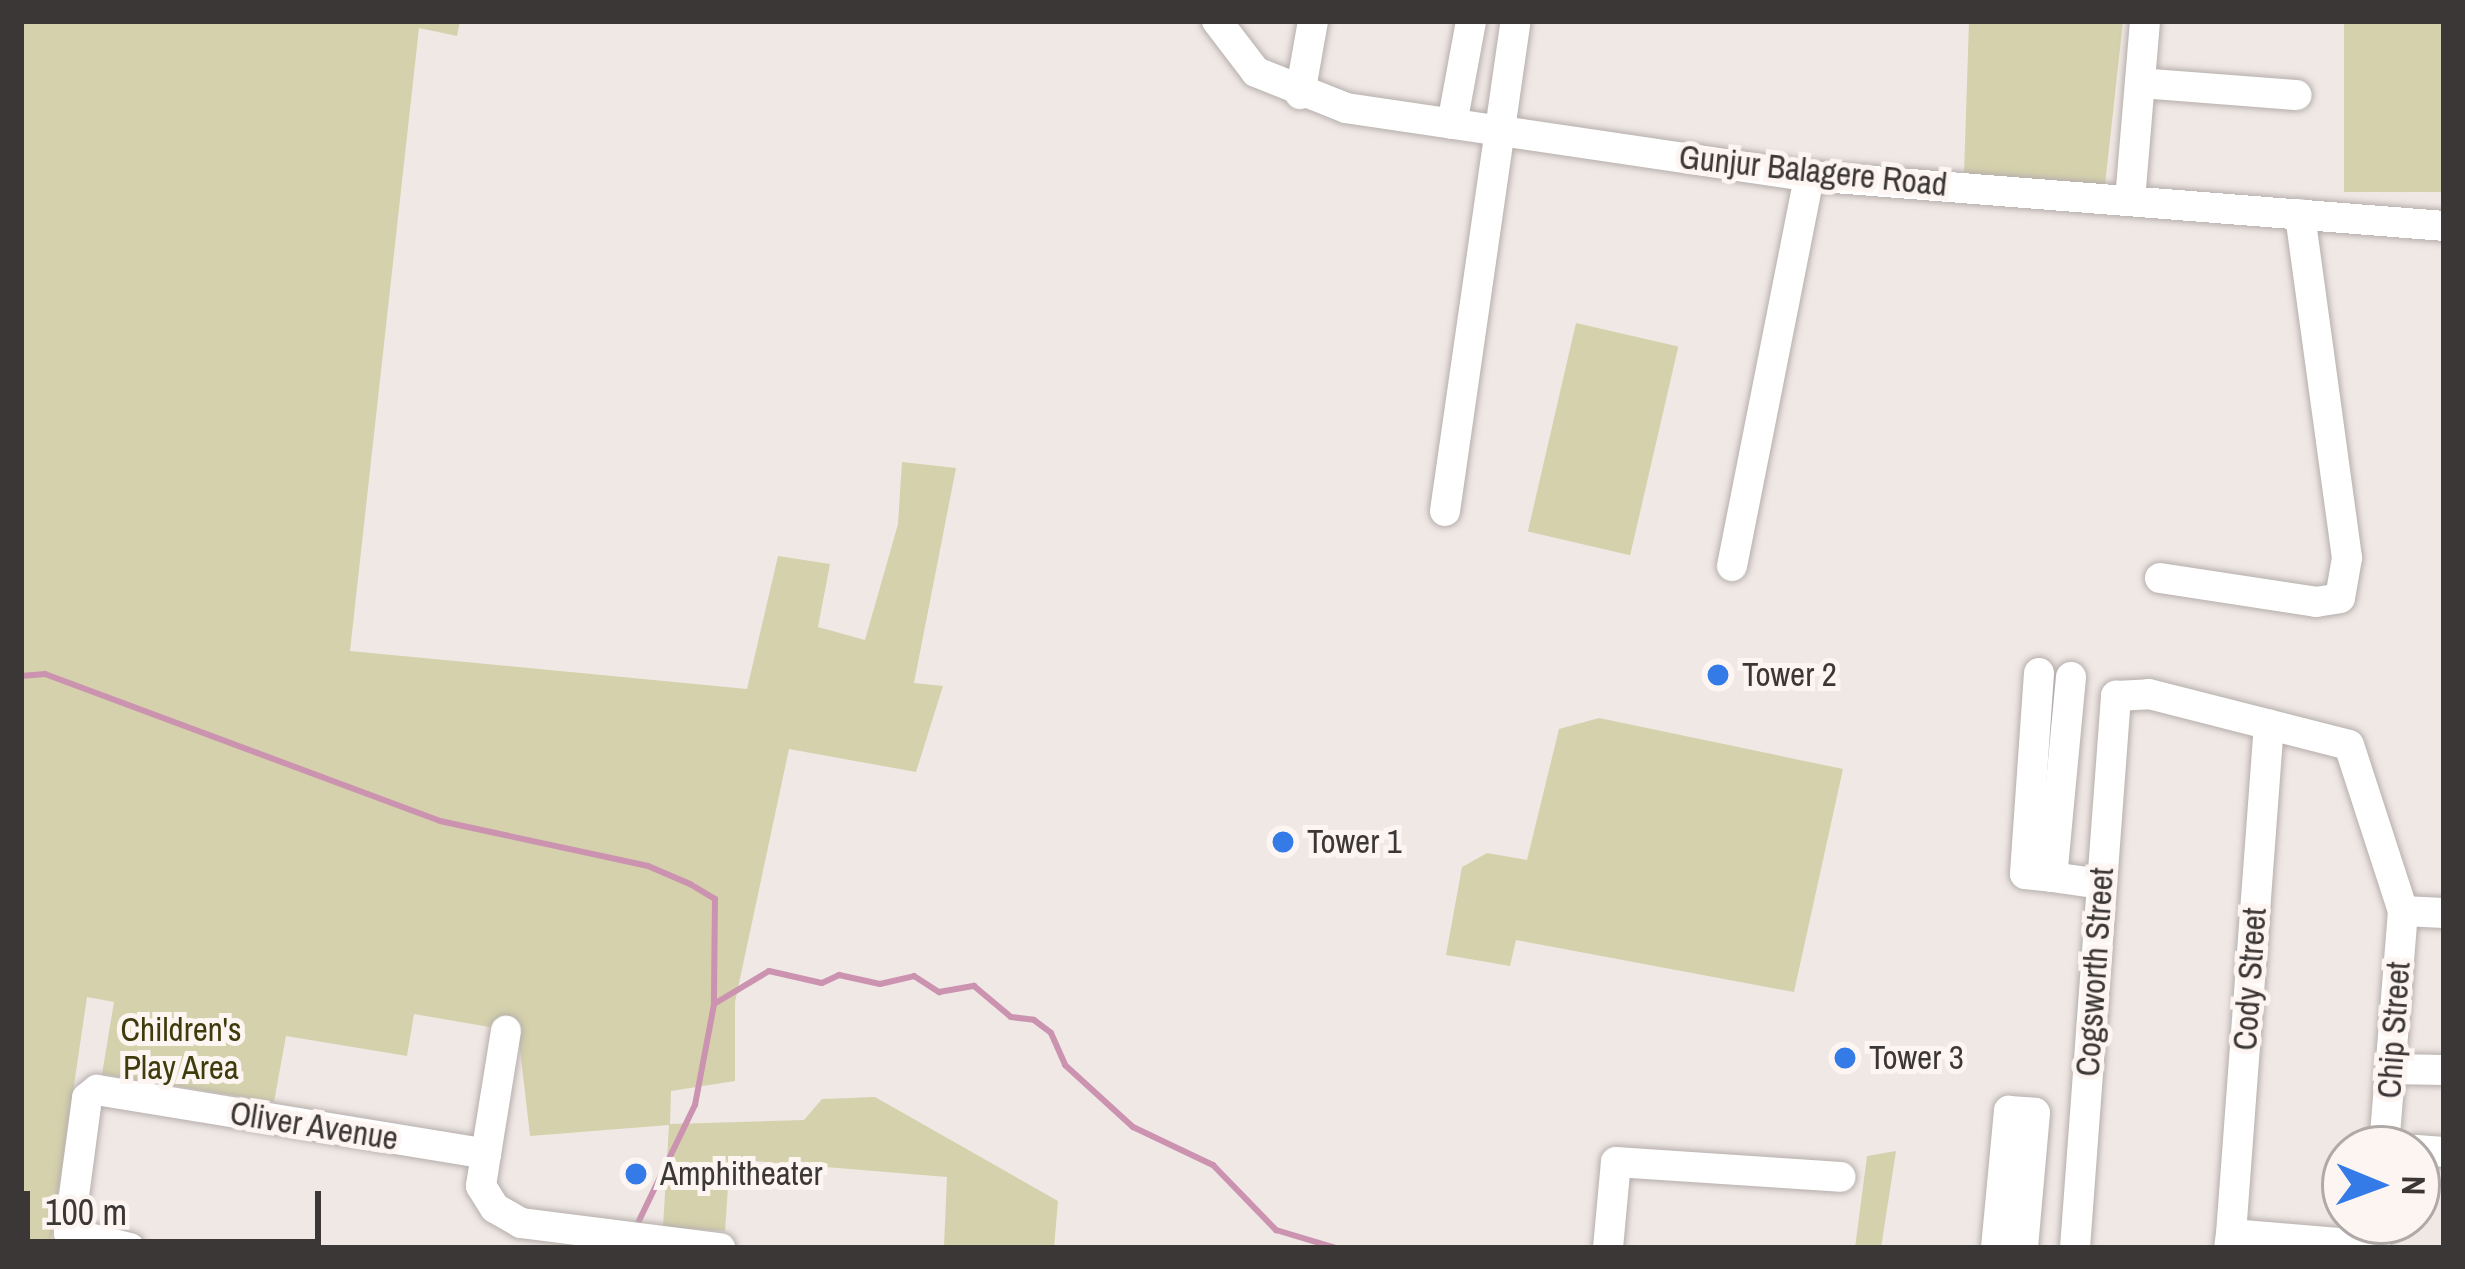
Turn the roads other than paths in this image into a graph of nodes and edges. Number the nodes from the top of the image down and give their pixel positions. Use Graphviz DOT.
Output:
graph roads {
  1 [pos="1217,21"];
  2 [pos="1313,21"];
  3 [pos="1471,21"];
  4 [pos="1516,21"];
  5 [pos="2145,21"];
  6 [pos="2140,83"];
  7 [pos="1300,94"];
  8 [pos="2297,94"];
  9 [pos="1452,124"];
  10 [pos="1500,131"];
  11 [pos="1809,176"];
  12 [pos="2130,200"];
  13 [pos="2300,214"];
  14 [pos="2444,226"];
  15 [pos="1445,511"];
  16 [pos="1732,566"];
  17 [pos="2160,578"];
  18 [pos="2055,675"];
  19 [pos="2269,724"];
  20 [pos="2101,884"];
  21 [pos="2403,911"];
  22 [pos="2444,913"];
  23 [pos="506,1031"];
  24 [pos="2392,1069"];
  25 [pos="2444,1070"];
  26 [pos="2386,1125"];
  27 [pos="486,1154"];
  28 [pos="1840,1178"];
  29 [pos="518,1236"];
  30 [pos="2321,1236"];
  31 [pos="2230,1241"];
  32 [pos="658,1245"];
  33 [pos="130,1248"];
  34 [pos="720,1248"];
  35 [pos="1608,1248"];
  36 [pos="1996,1248"];
  37 [pos="2023,1248"];
  38 [pos="2075,1248"];
  1 -- 7 [label="street, Gunjur Balagere Road"];
  2 -- 7 [label="street"];
  3 -- 9 [label="street"];
  4 -- 10 [label="street"];
  5 -- 6 [label="street"];
  6 -- 8 [label="street"];
  6 -- 12 [label="street"];
  7 -- 9 [label="street, Gunjur Balagere Road"];
  9 -- 10 [label="street, Gunjur Balagere Road"];
  10 -- 11 [label="street, Gunjur Balagere Road"];
  10 -- 15 [label="street"];
  11 -- 12 [label="street, Gunjur Balagere Road"];
  11 -- 16 [label="street"];
  12 -- 13 [label="street, Gunjur Balagere Road"];
  13 -- 14 [label="street, Gunjur Balagere Road"];
  13 -- 17 [label="street"];
  18 -- 20 [label="street"];
  19 -- 20 [label="street, Cogsworth Street"];
  19 -- 21 [label="street"];
  19 -- 31 [label="street, Cody Street"];
  20 -- 38 [label="street, Cogsworth Street"];
  21 -- 22 [label="street"];
  21 -- 24 [label="street, Chip Street"];
  23 -- 27 [label="street"];
  24 -- 25 [label="street"];
  24 -- 26 [label="street, Chip Street"];
  27 -- 29 [label="street"];
  27 -- 33 [label="street, Oliver Avenue"];
  28 -- 35 [label="street"];
  29 -- 32 [label="street"];
  30 -- 31 [label="street"];
  32 -- 34 [label="street"];
  36 -- 37 [label="street"];
}
